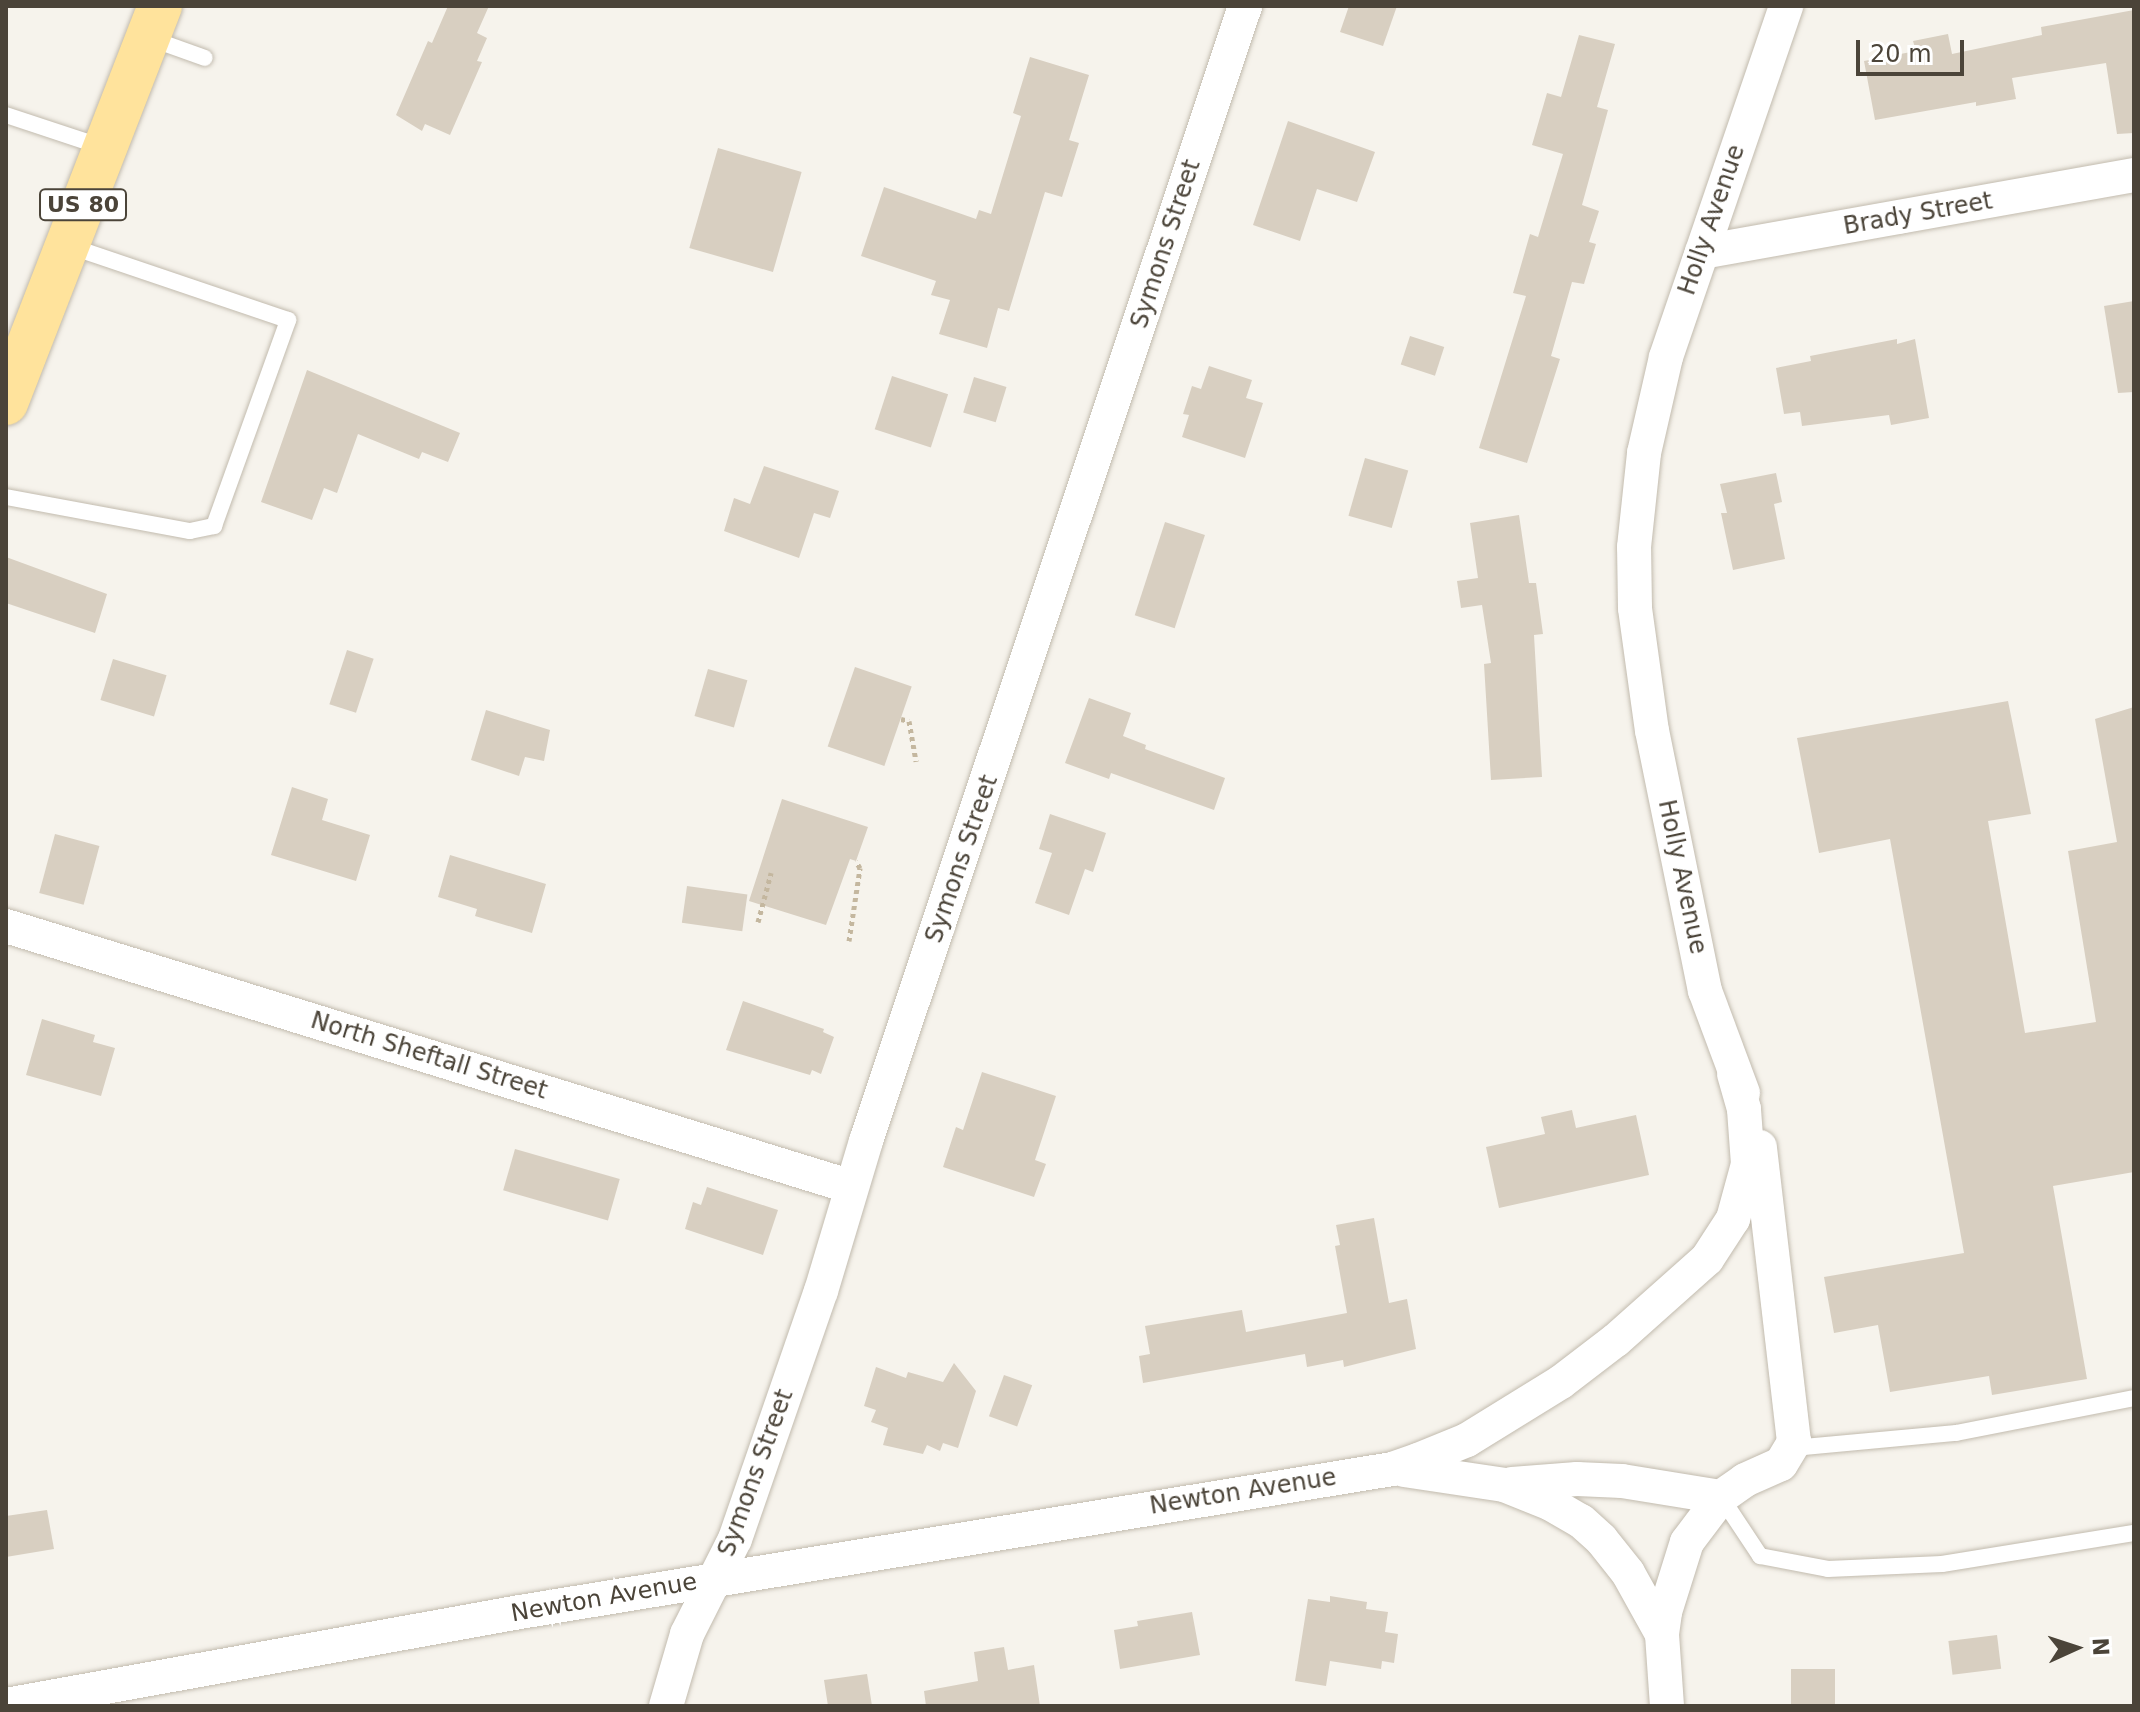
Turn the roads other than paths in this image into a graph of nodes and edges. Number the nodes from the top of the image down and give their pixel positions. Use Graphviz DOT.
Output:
graph roads {
  1 [pos="1245,6"];
  2 [pos="1785,6"];
  3 [pos="154,22"];
  4 [pos="205,58"];
  5 [pos="6,115"];
  6 [pos="105,147"];
  7 [pos="2134,175"];
  8 [pos="67,246"];
  9 [pos="1702,252"];
  10 [pos="6,403"];
  11 [pos="6,497"];
  12 [pos="6,926"];
  13 [pos="1734,1074"];
  14 [pos="852,1187"];
  15 [pos="2134,1398"];
  16 [pos="1793,1448"];
  17 [pos="1392,1469"];
  18 [pos="1504,1485"];
  19 [pos="1721,1497"];
  20 [pos="2134,1533"];
  21 [pos="714,1580"];
  22 [pos="1662,1634"];
  23 [pos="6,1705"];
  24 [pos="666,1706"];
  25 [pos="1667,1706"];
  1 -- 14 [label="street, Symons Street"];
  2 -- 9 [label="street, Holly Avenue"];
  3 -- 4 [label="lane"];
  3 -- 6 [label="main road, US 80"];
  5 -- 6 [label="lane"];
  6 -- 8 [label="main road, US 80"];
  7 -- 9 [label="street, Brady Street"];
  8 -- 10 [label="main road, US 80"];
  8 -- 11 [label="lane"];
  9 -- 13 [label="street, Holly Avenue"];
  12 -- 14 [label="street, North Sheftall Street"];
  13 -- 16 [label="street, Holly Avenue"];
  13 -- 17 [label="street, Newton Avenue"];
  14 -- 21 [label="street, Symons Street"];
  15 -- 16 [label="lane"];
  16 -- 19 [label="street"];
  17 -- 18 [label="street, Newton Avenue"];
  17 -- 21 [label="street, Newton Avenue"];
  18 -- 19 [label="street, Newton Avenue"];
  18 -- 22 [label="street, Newton Avenue"];
  19 -- 20 [label="lane"];
  19 -- 22 [label="street"];
  21 -- 23 [label="street, Newton Avenue"];
  21 -- 24 [label="street, Symons Street"];
  22 -- 25 [label="street"];
}
